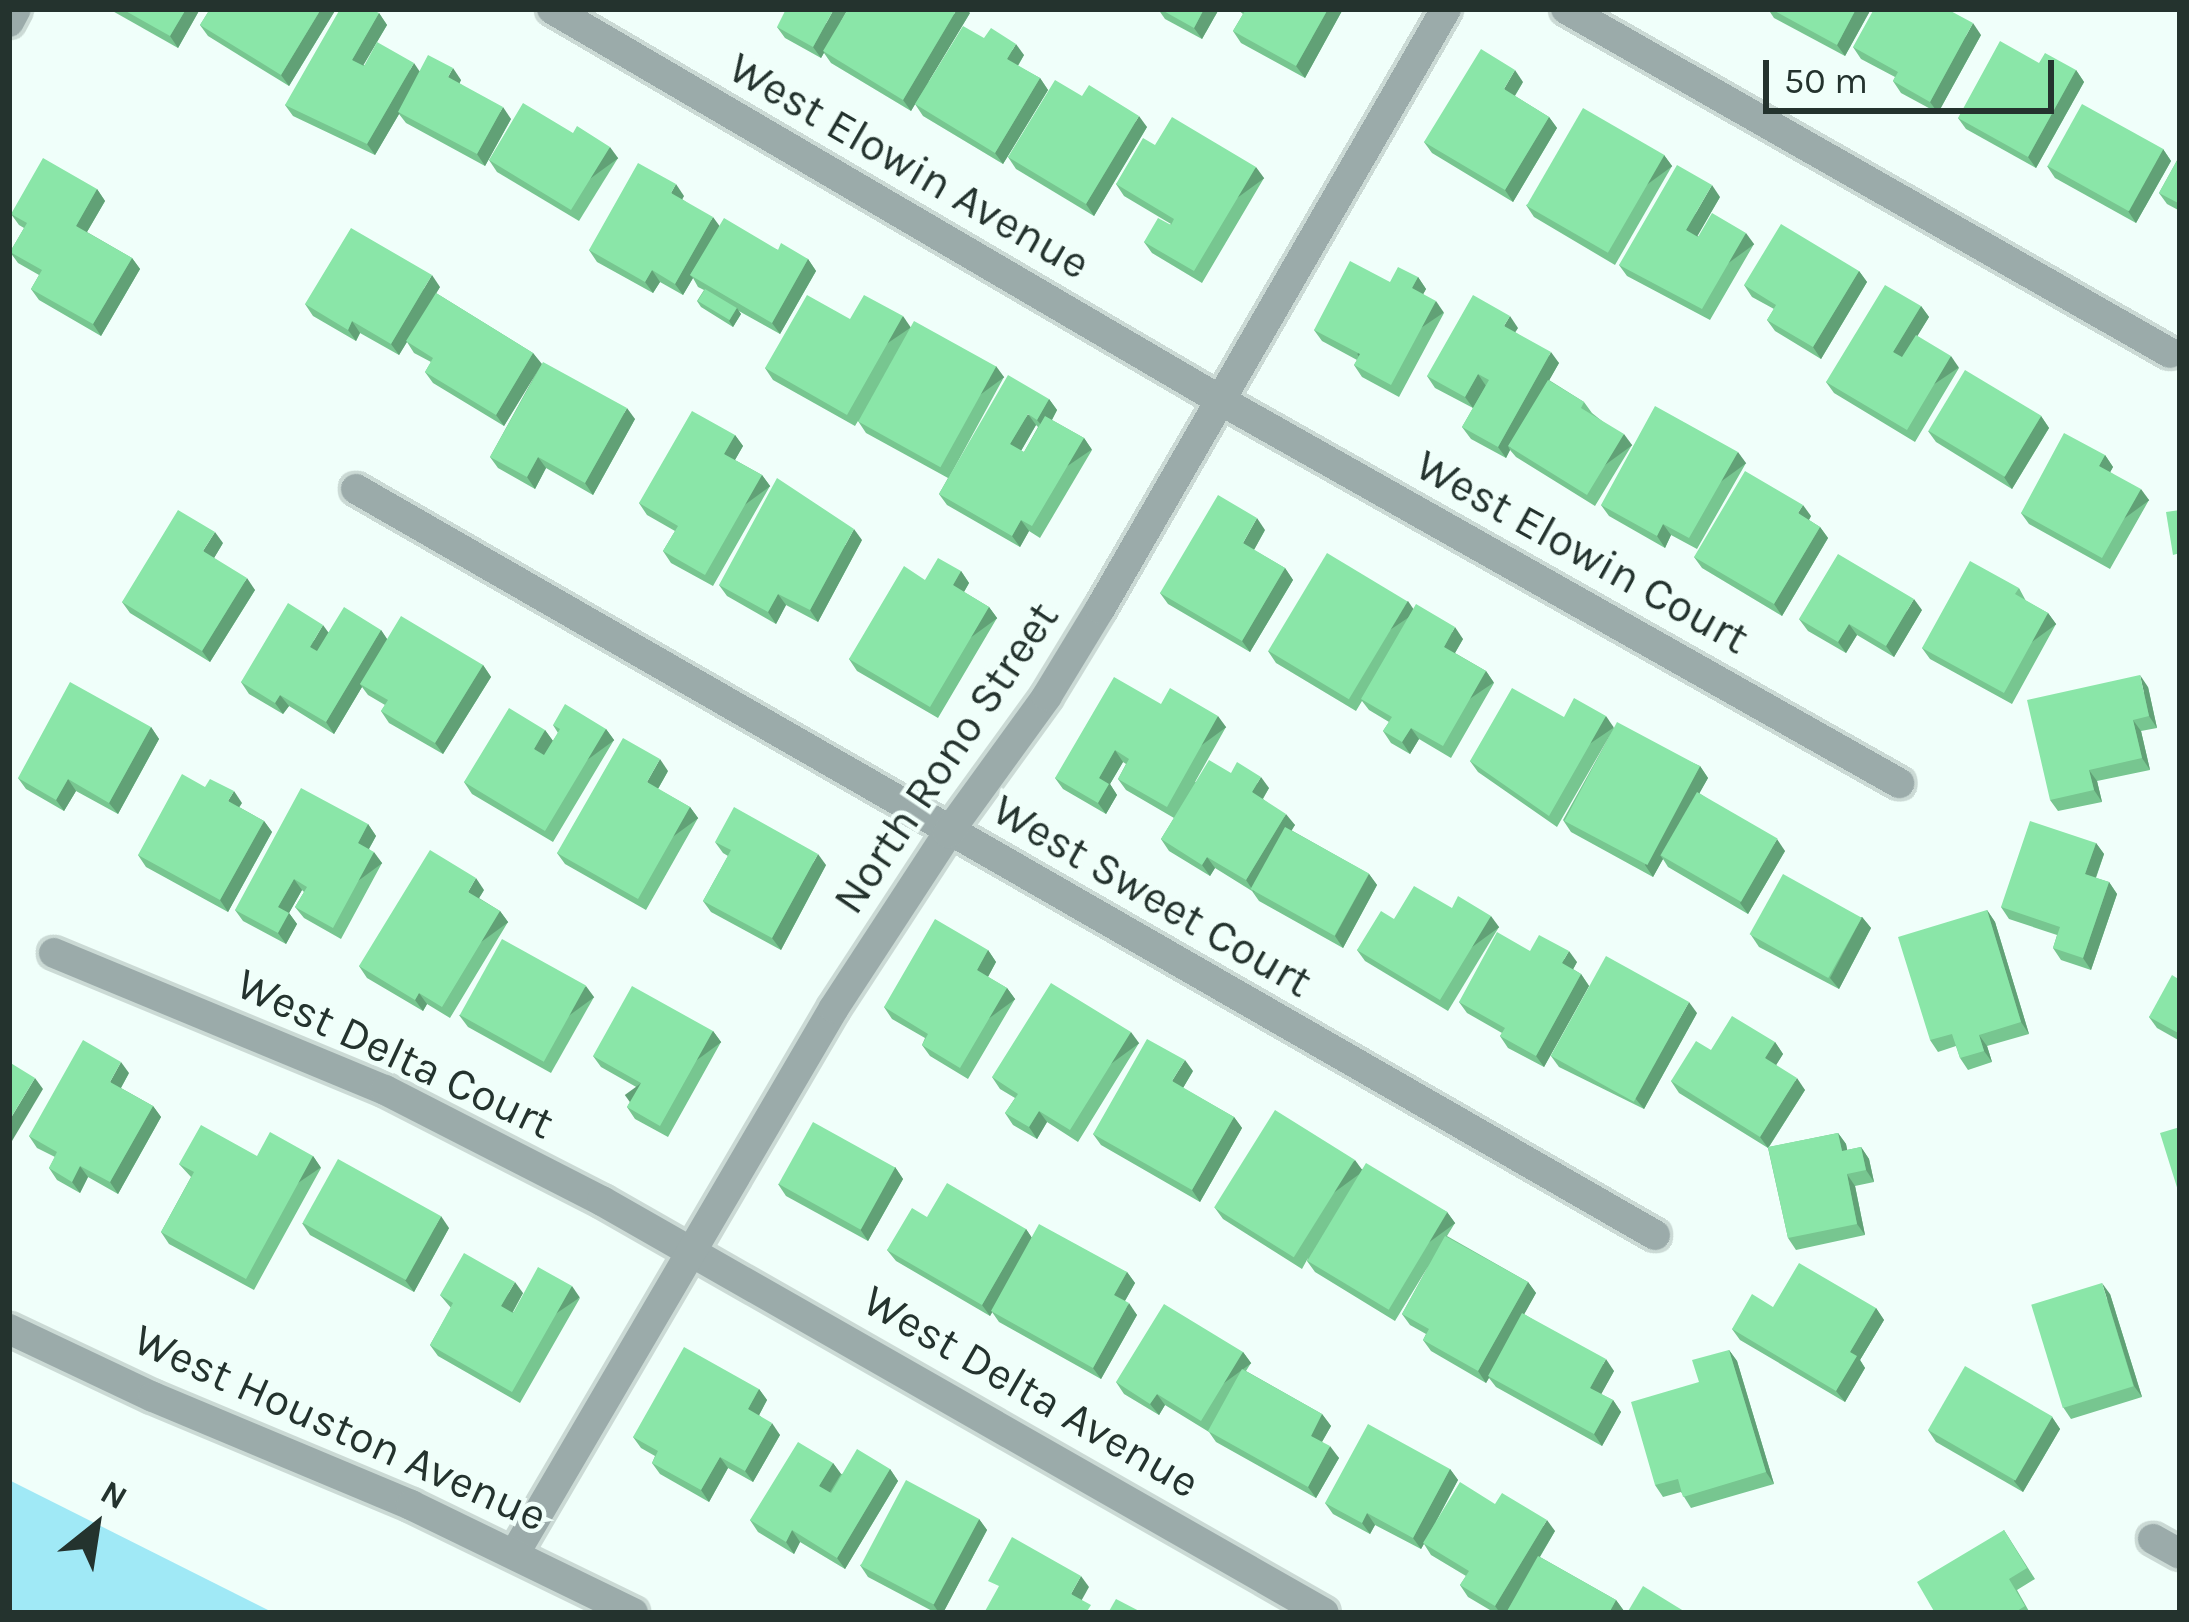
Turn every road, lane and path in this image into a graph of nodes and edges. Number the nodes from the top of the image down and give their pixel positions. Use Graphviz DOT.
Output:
graph roads {
  1 [pos="16,9"];
  2 [pos="552,9"];
  3 [pos="1446,9"];
  4 [pos="1567,9"];
  5 [pos="9,22"];
  6 [pos="2170,353"];
  7 [pos="1220,400"];
  8 [pos="356,489"];
  9 [pos="1899,783"];
  10 [pos="948,832"];
  11 [pos="54,953"];
  12 [pos="1655,1234"];
  13 [pos="693,1248"];
  14 [pos="9,1329"];
  15 [pos="515,1552"];
  16 [pos="633,1613"];
  17 [pos="1324,1613"];
  1 -- 5 [label="street"];
  2 -- 7 [label="street, West Elowin Avenue"];
  3 -- 7 [label="street, North Rono Street"];
  4 -- 6 [label="street"];
  7 -- 9 [label="street, West Elowin Court"];
  7 -- 10 [label="street, North Rono Street"];
  8 -- 10 [label="street, West Sweet Court"];
  10 -- 12 [label="street, West Sweet Court"];
  10 -- 13 [label="street, North Rono Street"];
  11 -- 13 [label="street, West Delta Court"];
  13 -- 15 [label="street, North Rono Street"];
  13 -- 17 [label="street, West Delta Avenue"];
  14 -- 15 [label="street, West Houston Avenue"];
  15 -- 16 [label="street, West Houston Avenue"];
}
